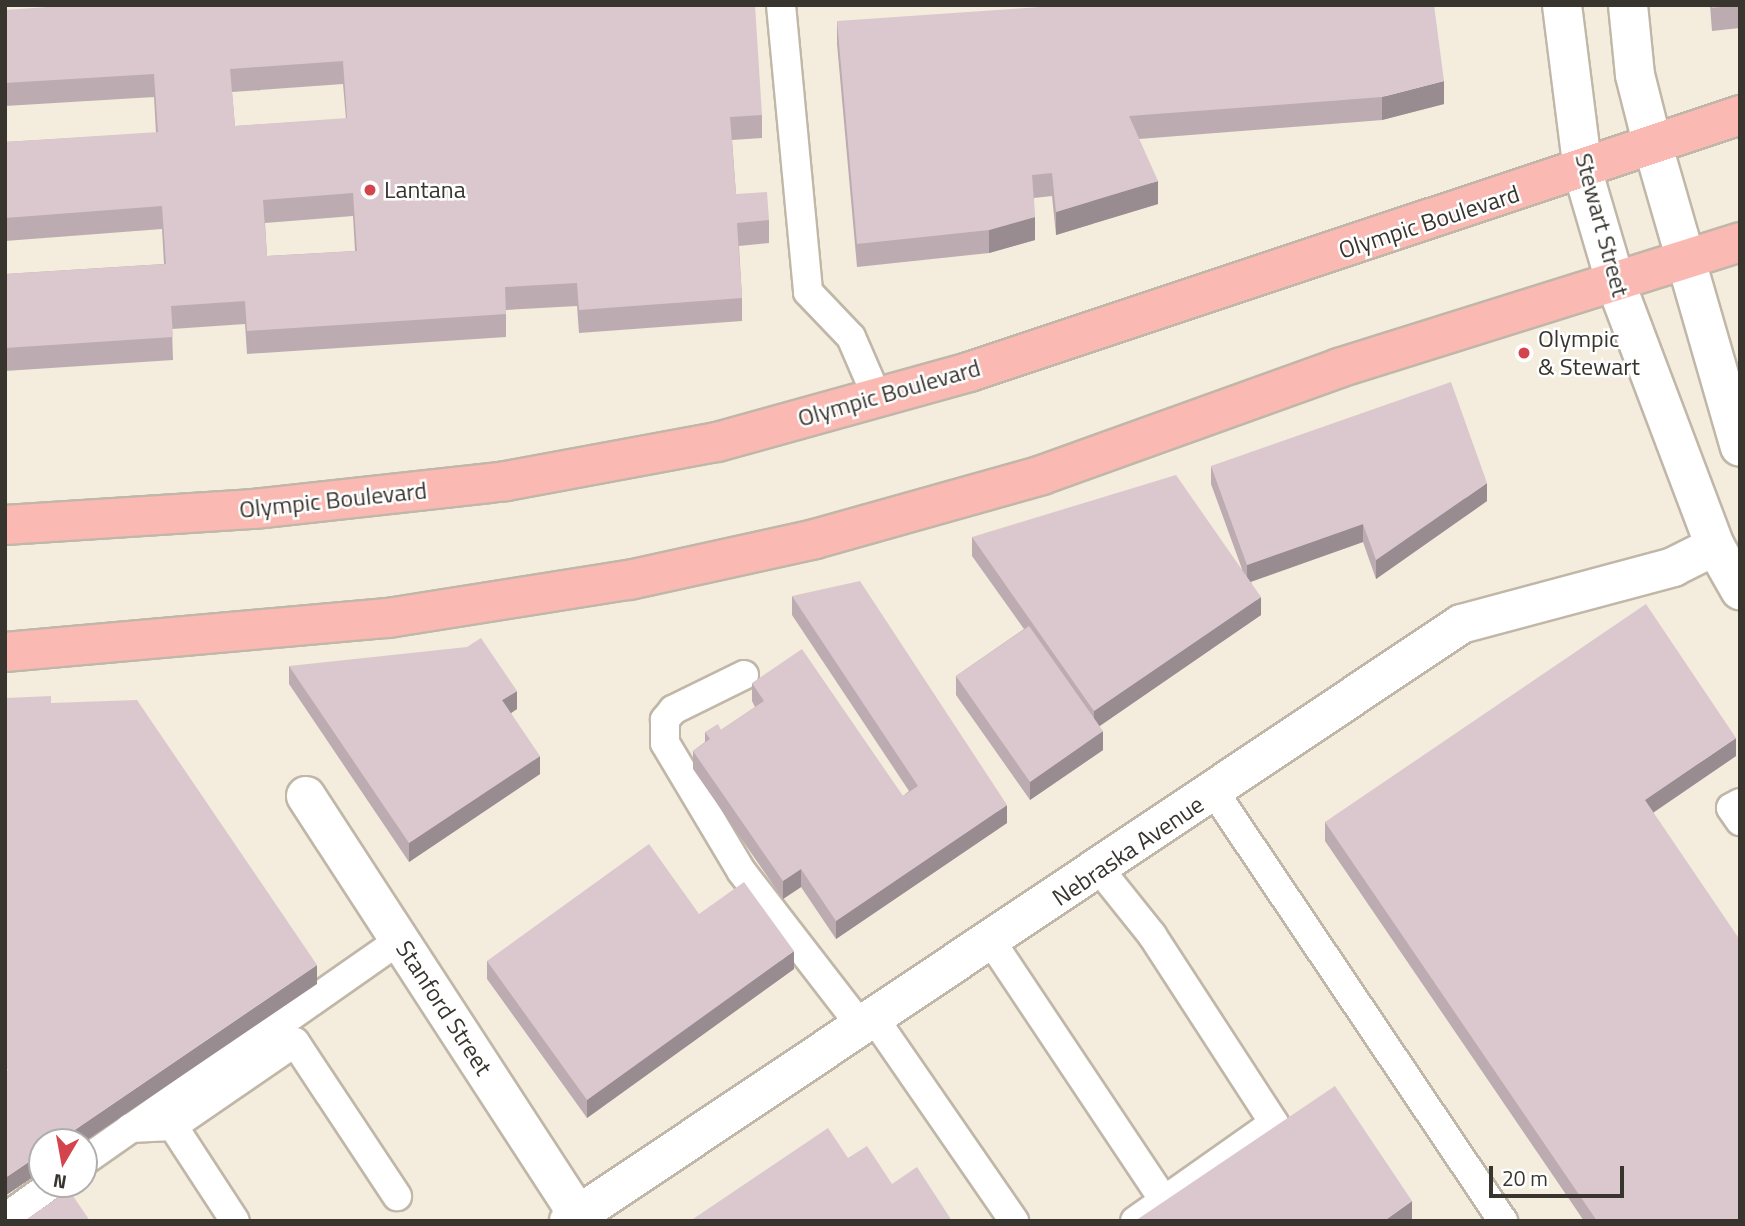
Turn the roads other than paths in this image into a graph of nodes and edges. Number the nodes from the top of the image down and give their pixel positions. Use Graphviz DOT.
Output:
graph roads {
  1 [pos="781,5"];
  2 [pos="1562,5"];
  3 [pos="1628,5"];
  4 [pos="1740,115"];
  5 [pos="1653,146"];
  6 [pos="1583,172"];
  7 [pos="1740,242"];
  8 [pos="1684,262"];
  9 [pos="1616,284"];
  10 [pos="877,397"];
  11 [pos="1740,447"];
  12 [pos="5,526"];
  13 [pos="1716,546"];
  14 [pos="1740,590"];
  15 [pos="5,652"];
  16 [pos="744,675"];
  17 [pos="1215,793"];
  18 [pos="306,796"];
  19 [pos="1740,803"];
  20 [pos="1740,821"];
  21 [pos="1100,870"];
  22 [pos="400,940"];
  23 [pos="991,942"];
  24 [pos="868,1022"];
  25 [pos="173,1126"];
  26 [pos="130,1128"];
  27 [pos="98,1151"];
  28 [pos="397,1196"];
  29 [pos="33,1198"];
  30 [pos="1164,1200"];
  31 [pos="5,1218"];
  32 [pos="577,1219"];
  33 [pos="235,1221"];
  34 [pos="1014,1221"];
  35 [pos="1135,1221"];
  36 [pos="1503,1221"];
  1 -- 10 [label="lane"];
  2 -- 6 [label="street, Stewart Street"];
  3 -- 5 [label="street"];
  4 -- 5 [label="main road, Olympic Boulevard"];
  5 -- 6 [label="main road, Olympic Boulevard"];
  5 -- 8 [label="street"];
  6 -- 9 [label="street, Stewart Street"];
  6 -- 10 [label="main road, Olympic Boulevard"];
  7 -- 8 [label="main road"];
  8 -- 9 [label="main road"];
  8 -- 11 [label="street"];
  9 -- 13 [label="street, Stewart Street"];
  9 -- 15 [label="main road"];
  10 -- 12 [label="main road, Olympic Boulevard"];
  13 -- 14 [label="street, Stewart Street"];
  13 -- 17 [label="street, Nebraska Avenue"];
  16 -- 24 [label="lane"];
  17 -- 21 [label="street, Nebraska Avenue"];
  17 -- 36 [label="lane"];
  18 -- 22 [label="street, Stanford Street"];
  19 -- 20 [label="lane"];
  21 -- 23 [label="street, Nebraska Avenue"];
  21 -- 30 [label="lane"];
  22 -- 26 [label="lane"];
  22 -- 32 [label="street, Stanford Street"];
  23 -- 24 [label="street, Nebraska Avenue"];
  23 -- 30 [label="lane"];
  24 -- 32 [label="street, Nebraska Avenue"];
  24 -- 34 [label="lane"];
  25 -- 26 [label="lane"];
  25 -- 28 [label="lane"];
  25 -- 33 [label="lane"];
  26 -- 27 [label="lane"];
  29 -- 31 [label="lane"];
  30 -- 35 [label="lane"];
}
